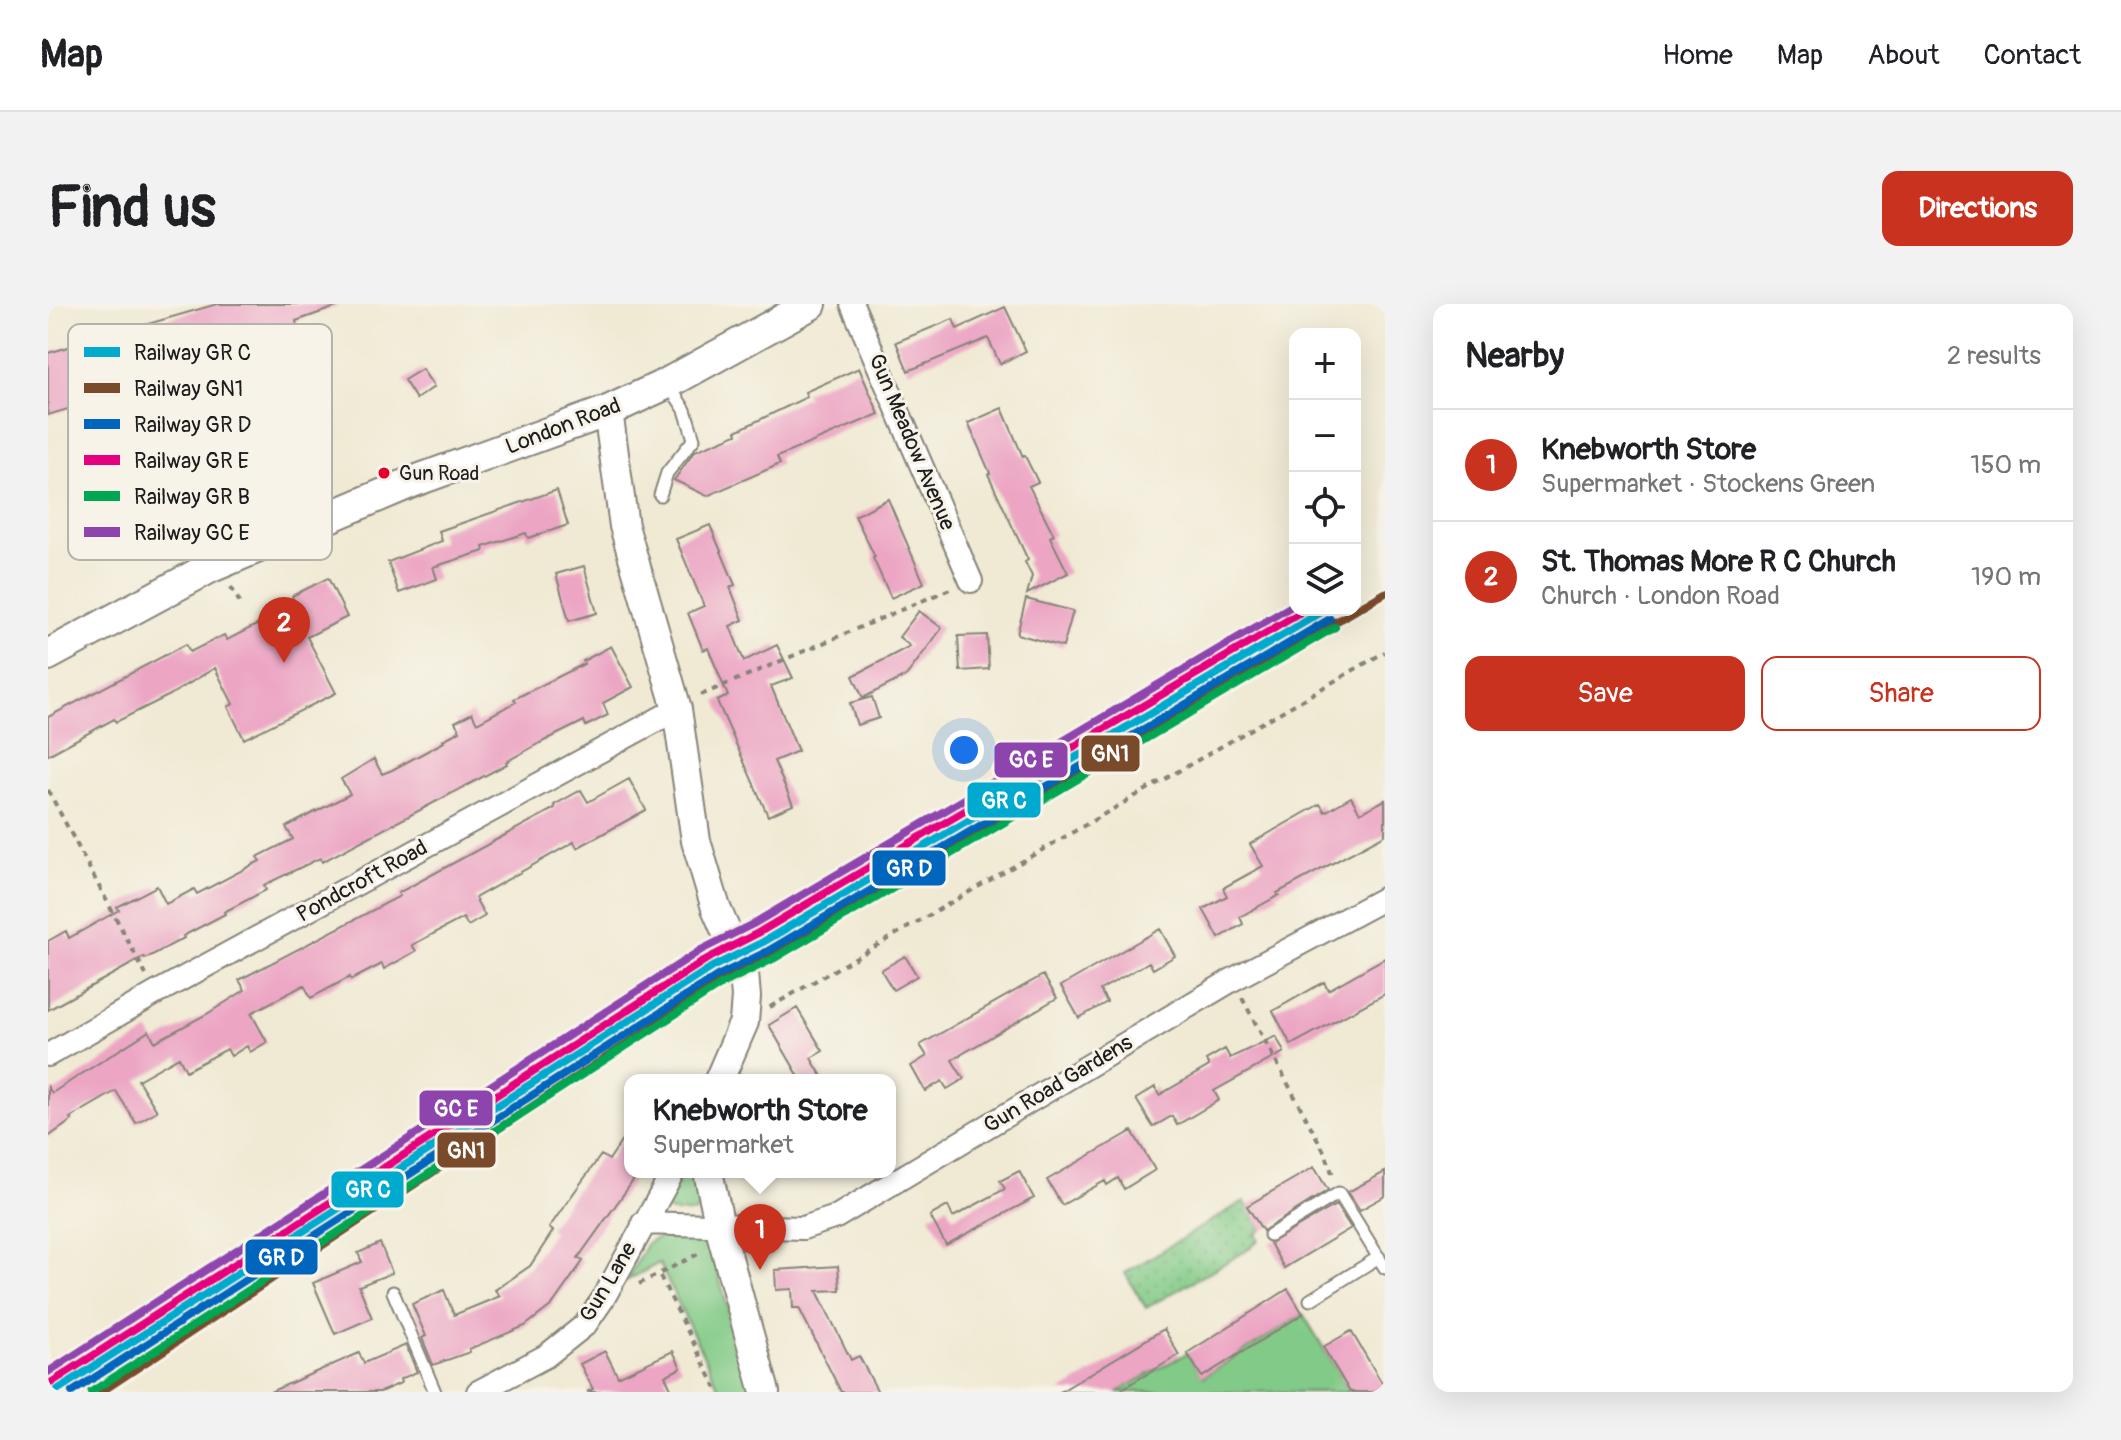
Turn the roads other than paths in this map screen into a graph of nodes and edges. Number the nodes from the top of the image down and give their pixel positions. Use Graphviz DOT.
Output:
graph roads {
  1 [pos="811,304"];
  2 [pos="852,304"];
  3 [pos="668,383"];
  4 [pos="608,411"];
  5 [pos="660,495"];
  6 [pos="332,516"];
  7 [pos="228,560"];
  8 [pos="971,581"];
  9 [pos="48,655"];
  10 [pos="677,709"];
  11 [pos="1385,898"];
  12 [pos="48,1055"];
  13 [pos="722,1074"];
  14 [pos="669,1178"];
  15 [pos="709,1178"];
  16 [pos="643,1223"];
  17 [pos="722,1234"];
  18 [pos="1270,1235"];
  19 [pos="1382,1262"];
  20 [pos="393,1292"];
  21 [pos="1310,1300"];
  22 [pos="435,1392"];
  23 [pos="478,1392"];
  24 [pos="765,1392"];
  1 -- 3 [label="main road, London Road"];
  2 -- 8 [label="street, Gun Meadow Avenue"];
  3 -- 4 [label="main road, London Road"];
  3 -- 5 [label="lane"];
  4 -- 6 [label="main road, London Road"];
  4 -- 10 [label="street"];
  7 -- 9 [label="main road, London Road"];
  10 -- 12 [label="street, Pondcroft Road"];
  10 -- 13 [label="street"];
  11 -- 17 [label="street, Gun Road Gardens"];
  14 -- 16 [label="street, Gun Lane"];
  15 -- 17 [label="street"];
  16 -- 17 [label="street, Gun Road Gardens"];
  16 -- 23 [label="street, Gun Lane"];
  17 -- 24 [label="street"];
  18 -- 19 [label="lane"];
  19 -- 21 [label="lane"];
  20 -- 22 [label="lane"];
}
